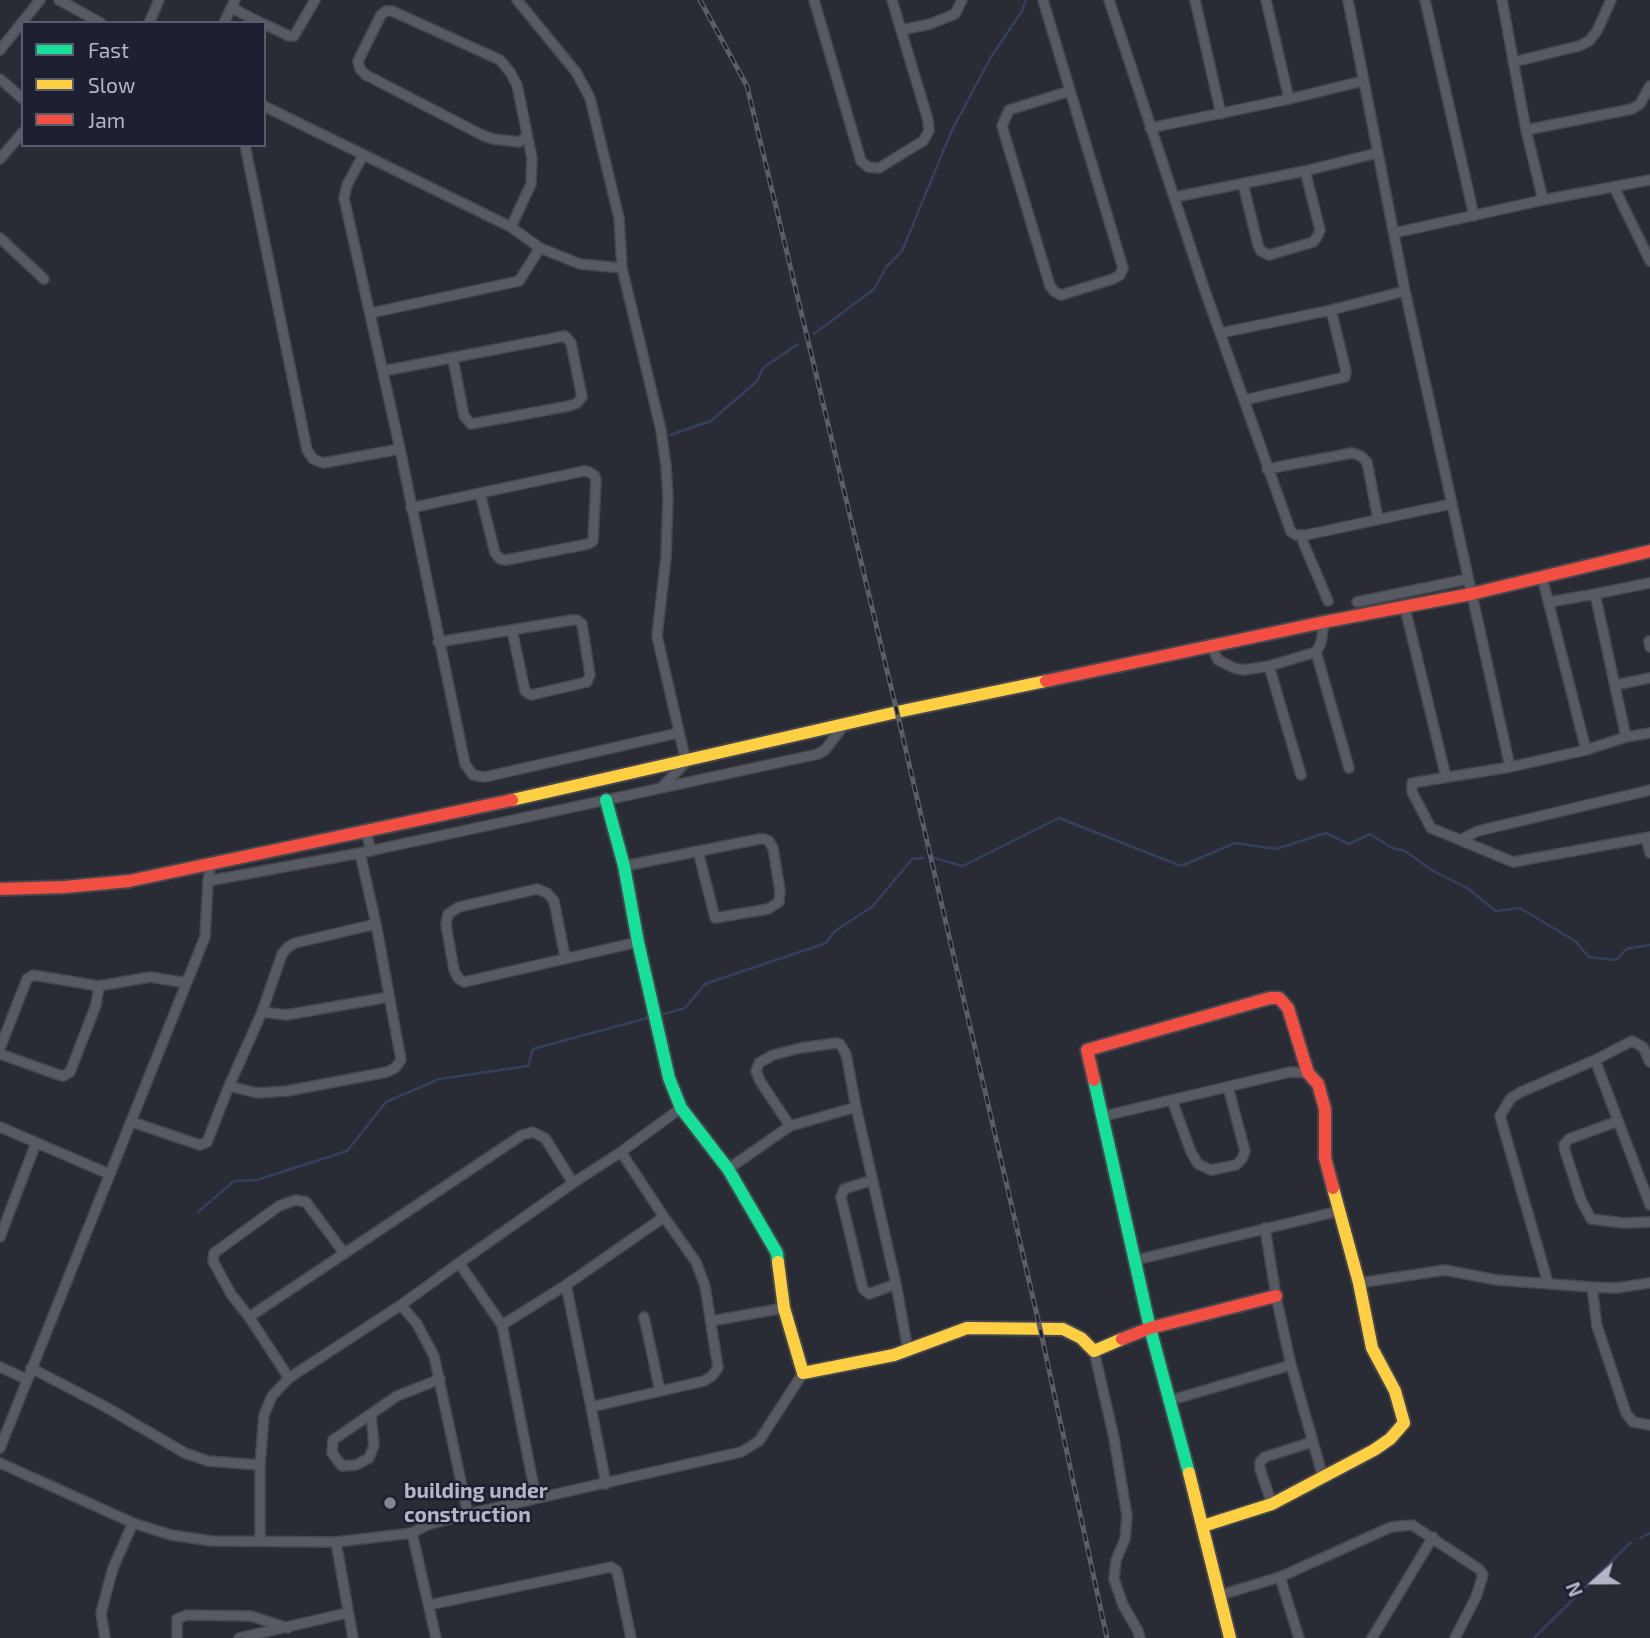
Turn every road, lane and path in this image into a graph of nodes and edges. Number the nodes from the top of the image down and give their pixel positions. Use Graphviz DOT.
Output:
graph roads {
  1 [pos="40,0"];
  2 [pos="59,0"];
  3 [pos="159,0"];
  4 [pos="315,0"];
  5 [pos="517,0"];
  6 [pos="814,0"];
  7 [pos="892,0"];
  8 [pos="962,0"];
  9 [pos="1043,0"];
  10 [pos="1109,0"];
  11 [pos="1195,0"];
  12 [pos="1266,0"];
  13 [pos="1348,0"];
  14 [pos="1425,0"];
  15 [pos="1502,0"];
  16 [pos="1611,0"];
  17 [pos="234,4"];
  18 [pos="23,21"];
  19 [pos="97,21"];
  20 [pos="150,21"];
  21 [pos="225,21"];
  22 [pos="260,21"];
  23 [pos="21,24"];
  24 [pos="266,24"];
  25 [pos="901,30"];
  26 [pos="0,50"];
  27 [pos="1513,62"];
  28 [pos="0,79"];
  29 [pos="1363,81"];
  30 [pos="1650,86"];
  31 [pos="1070,91"];
  32 [pos="21,97"];
  33 [pos="1289,99"];
  34 [pos="266,107"];
  35 [pos="1221,114"];
  36 [pos="1150,128"];
  37 [pos="1527,130"];
  38 [pos="21,134"];
  39 [pos="527,136"];
  40 [pos="244,147"];
  41 [pos="1377,153"];
  42 [pos="363,155"];
  43 [pos="0,159"];
  44 [pos="1305,172"];
  45 [pos="1650,180"];
  46 [pos="1243,184"];
  47 [pos="1614,187"];
  48 [pos="1175,197"];
  49 [pos="1543,200"];
  50 [pos="1474,216"];
  51 [pos="511,227"];
  52 [pos="1394,233"];
  53 [pos="0,238"];
  54 [pos="540,248"];
  55 [pos="1650,261"];
  56 [pos="622,268"];
  57 [pos="44,279"];
  58 [pos="1405,291"];
  59 [pos="1331,310"];
  60 [pos="371,313"];
  61 [pos="1221,332"];
  62 [pos="453,359"];
  63 [pos="383,371"];
  64 [pos="1244,400"];
  65 [pos="400,449"];
  66 [pos="1268,469"];
  67 [pos="480,493"];
  68 [pos="1451,504"];
  69 [pos="411,508"];
  70 [pos="1378,519"];
  71 [pos="1303,542"];
  72 [pos="1650,551"];
  73 [pos="1542,577"];
  74 [pos="1468,579"];
  75 [pos="1650,583"];
  76 [pos="1471,594"];
  77 [pos="1595,594"];
  78 [pos="1328,601"];
  79 [pos="1549,601"];
  80 [pos="1357,602"];
  81 [pos="1405,608"];
  82 [pos="1324,622"];
  83 [pos="512,630"];
  84 [pos="438,642"];
  85 [pos="1211,646"];
  86 [pos="1315,652"];
  87 [pos="1269,666"];
  88 [pos="1650,678"];
  89 [pos="1615,685"];
  90 [pos="844,725"];
  91 [pos="678,733"];
  92 [pos="1650,733"];
  93 [pos="1626,737"];
  94 [pos="1586,750"];
  95 [pos="686,761"];
  96 [pos="1510,767"];
  97 [pos="1349,768"];
  98 [pos="1301,775"];
  99 [pos="1446,777"];
  100 [pos="662,787"];
  101 [pos="1650,790"];
  102 [pos="546,793"];
  103 [pos="606,800"];
  104 [pos="564,808"];
  105 [pos="366,831"];
  106 [pos="1648,838"];
  107 [pos="1460,840"];
  108 [pos="371,850"];
  109 [pos="698,852"];
  110 [pos="360,853"];
  111 [pos="1650,853"];
  112 [pos="211,863"];
  113 [pos="624,866"];
  114 [pos="208,881"];
  115 [pos="0,889"];
  116 [pos="376,925"];
  117 [pos="638,942"];
  118 [pos="565,957"];
  119 [pos="187,983"];
  120 [pos="99,986"];
  121 [pos="389,997"];
  122 [pos="262,1012"];
  123 [pos="1650,1036"];
  124 [pos="1637,1042"];
  125 [pos="0,1048"];
  126 [pos="0,1054"];
  127 [pos="1302,1056"];
  128 [pos="1595,1060"];
  129 [pos="1650,1062"];
  130 [pos="1290,1072"];
  131 [pos="1308,1073"];
  132 [pos="229,1086"];
  133 [pos="1228,1087"];
  134 [pos="1172,1100"];
  135 [pos="856,1107"];
  136 [pos="681,1108"];
  137 [pos="1104,1116"];
  138 [pos="1618,1121"];
  139 [pos="132,1122"];
  140 [pos="790,1126"];
  141 [pos="0,1127"];
  142 [pos="36,1143"];
  143 [pos="621,1152"];
  144 [pos="729,1169"];
  145 [pos="109,1174"];
  146 [pos="873,1180"];
  147 [pos="573,1183"];
  148 [pos="0,1204"];
  149 [pos="1650,1205"];
  150 [pos="12,1209"];
  151 [pos="1339,1211"];
  152 [pos="664,1217"];
  153 [pos="1650,1222"];
  154 [pos="1265,1228"];
  155 [pos="0,1237"];
  156 [pos="344,1253"];
  157 [pos="1136,1260"];
  158 [pos="459,1263"];
  159 [pos="1359,1283"];
  160 [pos="1548,1283"];
  161 [pos="1650,1283"];
  162 [pos="896,1284"];
  163 [pos="566,1285"];
  164 [pos="1592,1287"];
  165 [pos="1276,1296"];
  166 [pos="401,1305"];
  167 [pos="784,1308"];
  168 [pos="249,1317"];
  169 [pos="644,1317"];
  170 [pos="711,1321"];
  171 [pos="502,1325"];
  172 [pos="1150,1328"];
  173 [pos="908,1349"];
  174 [pos="1094,1351"];
  175 [pos="1291,1365"];
  176 [pos="0,1367"];
  177 [pos="31,1368"];
  178 [pos="803,1373"];
  179 [pos="289,1378"];
  180 [pos="26,1379"];
  181 [pos="440,1379"];
  182 [pos="660,1391"];
  183 [pos="1168,1401"];
  184 [pos="591,1407"];
  185 [pos="371,1414"];
  186 [pos="1650,1425"];
  187 [pos="1312,1442"];
  188 [pos="0,1448"];
  189 [pos="0,1463"];
  190 [pos="260,1465"];
  191 [pos="1323,1477"];
  192 [pos="606,1484"];
  193 [pos="536,1498"];
  194 [pos="1272,1504"];
  195 [pos="468,1514"];
  196 [pos="133,1523"];
  197 [pos="1203,1525"];
  198 [pos="412,1533"];
  199 [pos="1433,1537"];
  200 [pos="260,1541"];
  201 [pos="336,1542"];
  202 [pos="1280,1577"];
  203 [pos="1220,1595"];
  204 [pos="429,1605"];
  205 [pos="347,1613"];
  206 [pos="288,1628"];
  207 [pos="105,1638"];
  208 [pos="177,1638"];
  209 [pos="239,1638"];
  210 [pos="353,1638"];
  211 [pos="436,1638"];
  212 [pos="631,1638"];
  213 [pos="1140,1638"];
  214 [pos="1230,1638"];
  215 [pos="1299,1638"];
  216 [pos="1372,1638"];
  217 [pos="1455,1638"];
  1 -- 18 [label="street"];
  2 -- 19 [label="street"];
  3 -- 20 [label="street"];
  4 -- 24 [label="street"];
  5 -- 56 [label="street"];
  6 -- 25 [label="street"];
  7 -- 25 [label="street"];
  8 -- 25 [label="street"];
  9 -- 31 [label="street"];
  10 -- 36 [label="street"];
  11 -- 35 [label="street"];
  12 -- 33 [label="street"];
  13 -- 29 [label="street"];
  14 -- 50 [label="street"];
  15 -- 27 [label="street"];
  16 -- 27 [label="street"];
  17 -- 21 [label="street"];
  17 -- 22 [label="street"];
  23 -- 26 [label="street"];
  27 -- 37 [label="street"];
  28 -- 32 [label="street"];
  29 -- 33 [label="street"];
  29 -- 41 [label="street"];
  30 -- 37 [label="street"];
  31 -- 31 [label="street"];
  33 -- 35 [label="street"];
  34 -- 42 [label="street"];
  35 -- 36 [label="street"];
  36 -- 48 [label="street"];
  37 -- 49 [label="street"];
  38 -- 43 [label="street"];
  39 -- 39 [label="street"];
  39 -- 51 [label="street"];
  40 -- 65 [label="street"];
  41 -- 44 [label="street"];
  41 -- 52 [label="street"];
  42 -- 51 [label="street"];
  42 -- 60 [label="street"];
  44 -- 46 [label="street"];
  44 -- 46 [label="street"];
  45 -- 47 [label="street"];
  46 -- 48 [label="street"];
  47 -- 49 [label="street"];
  47 -- 55 [label="street"];
  48 -- 61 [label="street"];
  49 -- 50 [label="street"];
  50 -- 52 [label="street"];
  51 -- 54 [label="street"];
  52 -- 58 [label="street"];
  53 -- 57 [label="street"];
  54 -- 56 [label="street"];
  54 -- 60 [label="street"];
  56 -- 91 [label="street"];
  58 -- 59 [label="street"];
  58 -- 68 [label="street"];
  59 -- 61 [label="street"];
  59 -- 64 [label="street"];
  60 -- 63 [label="street"];
  61 -- 64 [label="street"];
  62 -- 62 [label="street"];
  62 -- 63 [label="street"];
  63 -- 65 [label="street"];
  64 -- 66 [label="street"];
  65 -- 69 [label="street"];
  66 -- 70 [label="street"];
  66 -- 70 [label="street"];
  67 -- 67 [label="street"];
  67 -- 69 [label="street"];
  68 -- 70 [label="street"];
  68 -- 74 [label="street"];
  69 -- 84 [label="street"];
  71 -- 78 [label="street"];
  72 -- 73 [label="street"];
  73 -- 76 [label="street"];
  73 -- 79 [label="street"];
  74 -- 76 [label="street"];
  74 -- 80 [label="street"];
  75 -- 77 [label="street"];
  76 -- 81 [label="street"];
  76 -- 96 [label="street"];
  77 -- 79 [label="street"];
  77 -- 89 [label="street"];
  79 -- 94 [label="street"];
  81 -- 82 [label="street"];
  81 -- 99 [label="street"];
  82 -- 85 [label="street"];
  82 -- 86 [label="street"];
  83 -- 83 [label="street"];
  83 -- 84 [label="street"];
  84 -- 91 [label="street"];
  85 -- 87 [label="street"];
  85 -- 90 [label="street"];
  86 -- 87 [label="street"];
  86 -- 97 [label="street"];
  87 -- 98 [label="street"];
  88 -- 89 [label="street"];
  89 -- 93 [label="street"];
  90 -- 95 [label="street"];
  90 -- 100 [label="street"];
  91 -- 95 [label="street"];
  92 -- 93 [label="street"];
  93 -- 94 [label="street"];
  94 -- 96 [label="street"];
  95 -- 100 [label="street"];
  95 -- 102 [label="street"];
  96 -- 99 [label="street"];
  99 -- 107 [label="street"];
  100 -- 103 [label="street"];
  101 -- 107 [label="street"];
  102 -- 104 [label="street"];
  102 -- 105 [label="street"];
  103 -- 104 [label="street"];
  103 -- 113 [label="street"];
  104 -- 108 [label="street"];
  105 -- 108 [label="street"];
  105 -- 112 [label="street"];
  106 -- 107 [label="street"];
  106 -- 111 [label="street"];
  108 -- 110 [label="street"];
  109 -- 109 [label="street"];
  109 -- 113 [label="street"];
  110 -- 114 [label="street"];
  110 -- 116 [label="street"];
  112 -- 114 [label="street"];
  112 -- 115 [label="street"];
  113 -- 117 [label="street"];
  114 -- 119 [label="street"];
  116 -- 121 [label="street"];
  116 -- 122 [label="street"];
  117 -- 118 [label="street"];
  117 -- 136 [label="street"];
  118 -- 118 [label="street"];
  119 -- 120 [label="street"];
  119 -- 139 [label="street"];
  120 -- 125 [label="street"];
  120 -- 126 [label="street"];
  121 -- 122 [label="street"];
  121 -- 132 [label="street"];
  122 -- 132 [label="street"];
  123 -- 124 [label="street"];
  124 -- 128 [label="street"];
  124 -- 129 [label="street"];
  127 -- 130 [label="street"];
  127 -- 131 [label="street"];
  127 -- 137 [label="street"];
  128 -- 138 [label="street"];
  128 -- 160 [label="street"];
  130 -- 131 [label="street"];
  130 -- 133 [label="street"];
  131 -- 151 [label="street"];
  132 -- 139 [label="street"];
  133 -- 134 [label="street"];
  133 -- 134 [label="street"];
  134 -- 137 [label="street"];
  135 -- 140 [label="street"];
  135 -- 140 [label="street"];
  135 -- 146 [label="street"];
  136 -- 143 [label="street"];
  136 -- 144 [label="street"];
  137 -- 157 [label="street"];
  138 -- 149 [label="street"];
  138 -- 153 [label="street"];
  139 -- 145 [label="street"];
  140 -- 144 [label="street"];
  141 -- 142 [label="street"];
  142 -- 145 [label="street"];
  142 -- 150 [label="street"];
  143 -- 147 [label="street"];
  143 -- 152 [label="street"];
  144 -- 167 [label="street"];
  145 -- 177 [label="street"];
  146 -- 162 [label="street"];
  146 -- 162 [label="street"];
  147 -- 156 [label="street"];
  147 -- 158 [label="street"];
  148 -- 150 [label="street"];
  150 -- 155 [label="street"];
  151 -- 154 [label="street"];
  151 -- 159 [label="street"];
  152 -- 163 [label="street"];
  152 -- 170 [label="street"];
  154 -- 157 [label="street"];
  154 -- 165 [label="street"];
  156 -- 168 [label="street"];
  156 -- 168 [label="street"];
  157 -- 172 [label="street"];
  158 -- 166 [label="street"];
  158 -- 171 [label="street"];
  159 -- 160 [label="street"];
  159 -- 191 [label="street"];
  160 -- 164 [label="street"];
  161 -- 164 [label="street"];
  162 -- 173 [label="street"];
  163 -- 171 [label="street"];
  163 -- 184 [label="street"];
  164 -- 186 [label="street"];
  165 -- 172 [label="street"];
  165 -- 175 [label="street"];
  166 -- 179 [label="street"];
  166 -- 181 [label="street"];
  167 -- 170 [label="street"];
  167 -- 178 [label="street"];
  168 -- 179 [label="street"];
  169 -- 182 [label="street"];
  170 -- 182 [label="street"];
  171 -- 193 [label="street"];
  172 -- 174 [label="street"];
  172 -- 183 [label="street"];
  173 -- 174 [label="street"];
  173 -- 178 [label="street"];
  174 -- 213 [label="street"];
  175 -- 183 [label="street"];
  175 -- 187 [label="street"];
  176 -- 180 [label="street"];
  177 -- 180 [label="street"];
  177 -- 190 [label="street"];
  178 -- 192 [label="street"];
  179 -- 190 [label="street"];
  180 -- 188 [label="street"];
  181 -- 185 [label="street"];
  181 -- 195 [label="street"];
  182 -- 184 [label="street"];
  183 -- 197 [label="street"];
  184 -- 192 [label="street"];
  185 -- 185 [label="street"];
  187 -- 191 [label="street"];
  187 -- 194 [label="street"];
  189 -- 196 [label="street"];
  190 -- 200 [label="street"];
  191 -- 194 [label="street"];
  192 -- 193 [label="street"];
  193 -- 195 [label="street"];
  194 -- 197 [label="street"];
  195 -- 198 [label="street"];
  196 -- 200 [label="street"];
  196 -- 207 [label="street"];
  197 -- 203 [label="street"];
  198 -- 201 [label="street"];
  198 -- 204 [label="street"];
  199 -- 202 [label="street"];
  199 -- 216 [label="street"];
  199 -- 217 [label="street"];
  200 -- 201 [label="street"];
  201 -- 205 [label="street"];
  202 -- 203 [label="street"];
  202 -- 215 [label="street"];
  203 -- 214 [label="street"];
  204 -- 211 [label="street"];
  204 -- 212 [label="street"];
  205 -- 206 [label="street"];
  205 -- 210 [label="street"];
  206 -- 208 [label="street"];
  206 -- 209 [label="street"];
}
